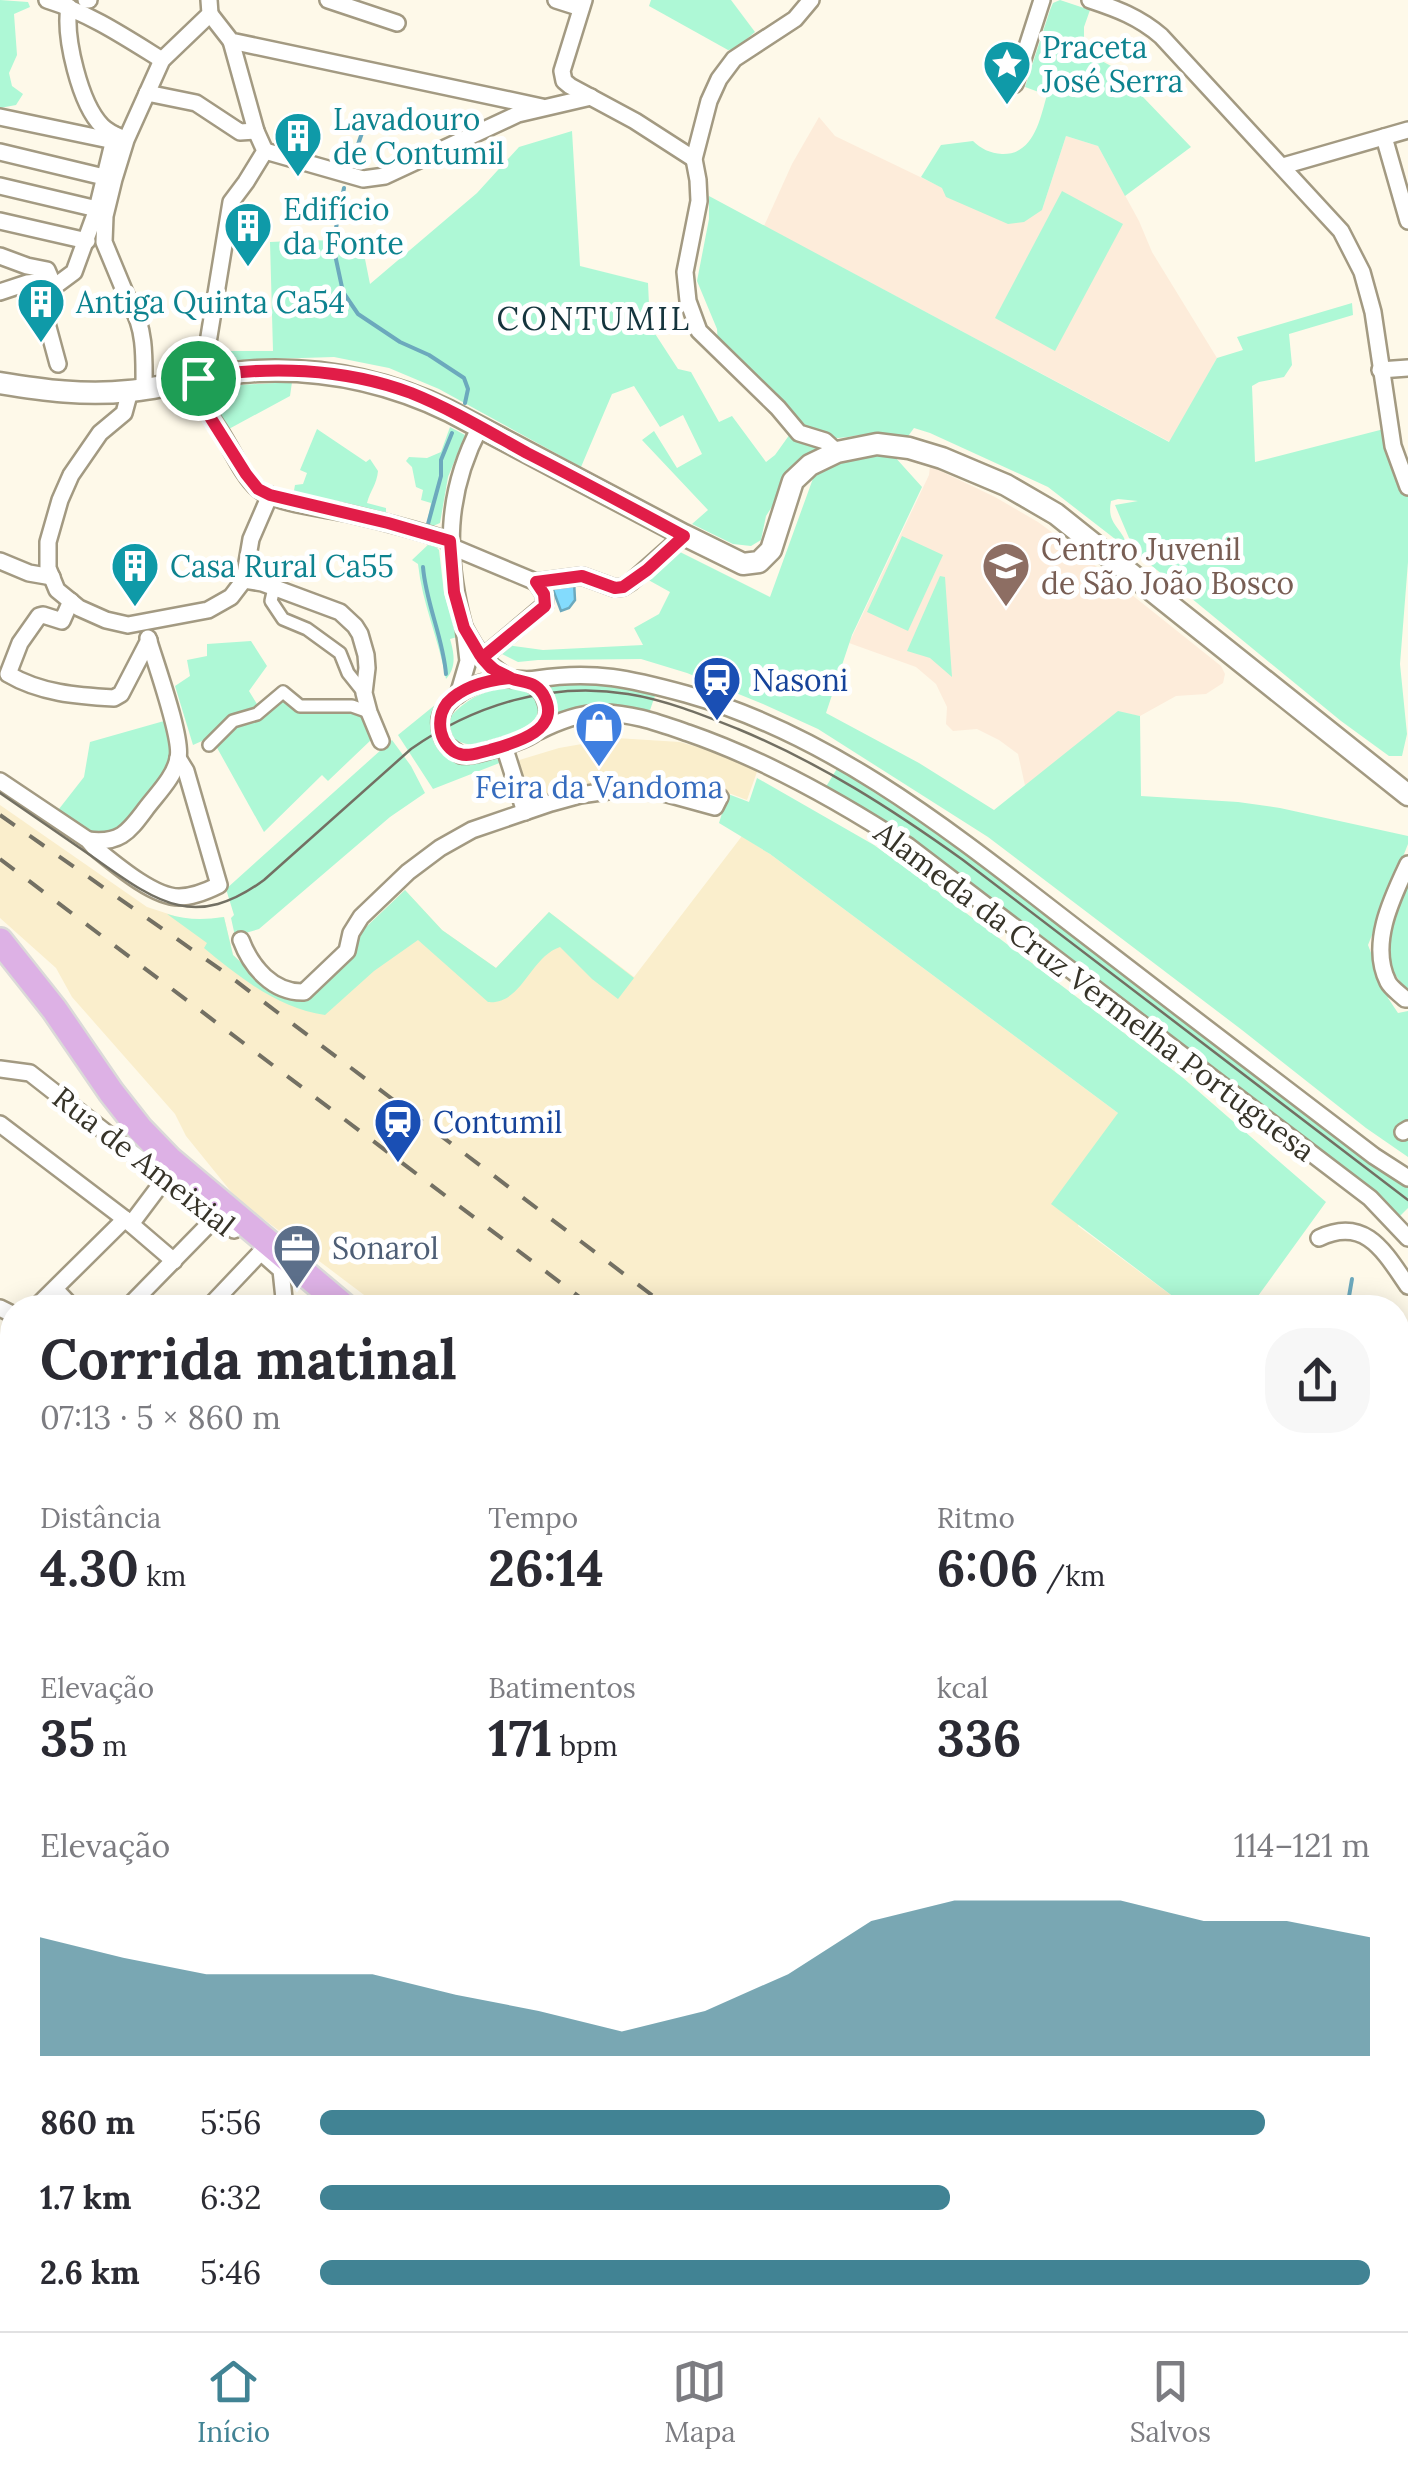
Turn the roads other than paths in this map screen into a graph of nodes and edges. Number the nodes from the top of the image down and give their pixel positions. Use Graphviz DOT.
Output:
graph roads {
  1 [pos="47,0"];
  2 [pos="328,0"];
  3 [pos="556,0"];
  4 [pos="812,0"];
  5 [pos="1042,0"];
  6 [pos="1090,0"];
  7 [pos="582,4"];
  8 [pos="69,7"];
  9 [pos="209,7"];
  10 [pos="397,23"];
  11 [pos="231,41"];
  12 [pos="162,60"];
  13 [pos="1015,84"];
  14 [pos="147,93"];
  15 [pos="591,97"];
  16 [pos="542,107"];
  17 [pos="0,117"];
  18 [pos="52,129"];
  19 [pos="1408,130"];
  20 [pos="256,131"];
  21 [pos="1384,138"];
  22 [pos="118,139"];
  23 [pos="265,150"];
  24 [pos="0,152"];
  25 [pos="694,159"];
  26 [pos="44,162"];
  27 [pos="1282,166"];
  28 [pos="104,177"];
  29 [pos="0,186"];
  30 [pos="97,209"];
  31 [pos="0,221"];
  32 [pos="1408,221"];
  33 [pos="86,242"];
  34 [pos="0,256"];
  35 [pos="51,284"];
  36 [pos="0,292"];
  37 [pos="58,364"];
  38 [pos="1408,368"];
  39 [pos="1380,370"];
  40 [pos="198,378"];
  41 [pos="0,382"];
  42 [pos="137,390"];
  43 [pos="480,428"];
  44 [pos="836,452"];
  45 [pos="1408,487"];
  46 [pos="270,495"];
  47 [pos="684,536"];
  48 [pos="450,544"];
  49 [pos="0,561"];
  50 [pos="52,577"];
  51 [pos="244,580"];
  52 [pos="536,582"];
  53 [pos="274,588"];
  54 [pos="71,601"];
  55 [pos="464,628"];
  56 [pos="146,632"];
  57 [pos="482,658"];
  58 [pos="519,679"];
  59 [pos="364,693"];
  60 [pos="458,695"];
  61 [pos="368,712"];
  62 [pos="539,731"];
  63 [pos="381,741"];
  64 [pos="209,745"];
  65 [pos="504,746"];
  66 [pos="178,758"];
  67 [pos="0,781"];
  68 [pos="1408,795"];
  69 [pos="720,797"];
  70 [pos="526,812"];
  71 [pos="88,840"];
  72 [pos="1408,864"];
  73 [pos="240,940"];
  74 [pos="0,941"];
  75 [pos="1408,999"];
  76 [pos="0,1069"];
  77 [pos="2,1128"];
  78 [pos="1408,1178"];
  79 [pos="164,1180"];
  80 [pos="214,1218"];
  81 [pos="128,1221"];
  82 [pos="1319,1238"];
  83 [pos="1408,1238"];
  84 [pos="261,1252"];
  85 [pos="174,1261"];
  86 [pos="1408,1286"];
  87 [pos="56,1290"];
  88 [pos="50,1295"];
  89 [pos="60,1295"];
  90 [pos="140,1295"];
  91 [pos="220,1295"];
  92 [pos="284,1295"];
  93 [pos="331,1295"];
  1 -- 8 [label="street"];
  2 -- 10 [label="street"];
  3 -- 7 [label="street"];
  4 -- 25 [label="street"];
  5 -- 13 [label="street"];
  6 -- 27 [label="street"];
  7 -- 15 [label="street"];
  8 -- 12 [label="street"];
  8 -- 22 [label="street"];
  9 -- 11 [label="street"];
  9 -- 12 [label="street"];
  11 -- 16 [label="street"];
  11 -- 20 [label="street"];
  12 -- 14 [label="street"];
  14 -- 20 [label="street"];
  14 -- 22 [label="street"];
  15 -- 16 [label="street"];
  15 -- 25 [label="street"];
  16 -- 23 [label="street"];
  17 -- 18 [label="street"];
  18 -- 22 [label="street"];
  18 -- 26 [label="street"];
  19 -- 21 [label="street"];
  20 -- 23 [label="street"];
  21 -- 27 [label="street"];
  21 -- 32 [label="street"];
  22 -- 28 [label="street"];
  22 -- 42 [label="street"];
  23 -- 40 [label="street"];
  24 -- 26 [label="street"];
  25 -- 44 [label="street"];
  26 -- 28 [label="street"];
  27 -- 39 [label="street"];
  28 -- 30 [label="street"];
  29 -- 30 [label="street"];
  30 -- 33 [label="street"];
  31 -- 33 [label="street"];
  33 -- 35 [label="street"];
  34 -- 35 [label="street"];
  35 -- 36 [label="street"];
  35 -- 37 [label="street"];
  38 -- 39 [label="street"];
  39 -- 45 [label="street"];
  40 -- 42 [label="street"];
  40 -- 43 [label="street"];
  40 -- 46 [label="street"];
  41 -- 42 [label="street"];
  42 -- 50 [label="street"];
  43 -- 47 [label="street"];
  43 -- 48 [label="street"];
  44 -- 47 [label="street"];
  44 -- 68 [label="street"];
  46 -- 48 [label="street"];
  46 -- 51 [label="street"];
  47 -- 52 [label="street"];
  48 -- 52 [label="street"];
  48 -- 55 [label="street"];
  49 -- 50 [label="street"];
  50 -- 54 [label="street"];
  51 -- 53 [label="street"];
  51 -- 56 [label="street"];
  52 -- 57 [label="street"];
  53 -- 59 [label="street"];
  53 -- 59 [label="street"];
  54 -- 56 [label="street"];
  54 -- 56 [label="street"];
  55 -- 57 [label="street"];
  55 -- 60 [label="street"];
  56 -- 66 [label="street"];
  57 -- 58 [label="street"];
  58 -- 60 [label="street"];
  58 -- 62 [label="street"];
  58 -- 78 [label="street, Alameda da Cruz Vermelha Portuguesa"];
  59 -- 61 [label="street"];
  60 -- 65 [label="street"];
  61 -- 63 [label="street"];
  61 -- 64 [label="street"];
  62 -- 65 [label="street"];
  62 -- 83 [label="street, Alameda da Cruz Vermelha Portuguesa"];
  65 -- 70 [label="street"];
  66 -- 71 [label="street"];
  66 -- 71 [label="street"];
  67 -- 71 [label="street"];
  69 -- 70 [label="street"];
  70 -- 73 [label="street"];
  72 -- 75 [label="street"];
  74 -- 93 [label="main road"];
  76 -- 79 [label="street, Rua de Ameixial"];
  77 -- 81 [label="street"];
  79 -- 80 [label="street, Rua de Ameixial"];
  79 -- 81 [label="street"];
  80 -- 84 [label="street, Rua de Ameixial"];
  80 -- 85 [label="street"];
  81 -- 85 [label="street"];
  81 -- 87 [label="street"];
  82 -- 86 [label="street"];
  84 -- 91 [label="street"];
  84 -- 92 [label="street, Rua de Ameixial"];
  85 -- 90 [label="street"];
  87 -- 88 [label="street"];
  87 -- 89 [label="street"];
}
